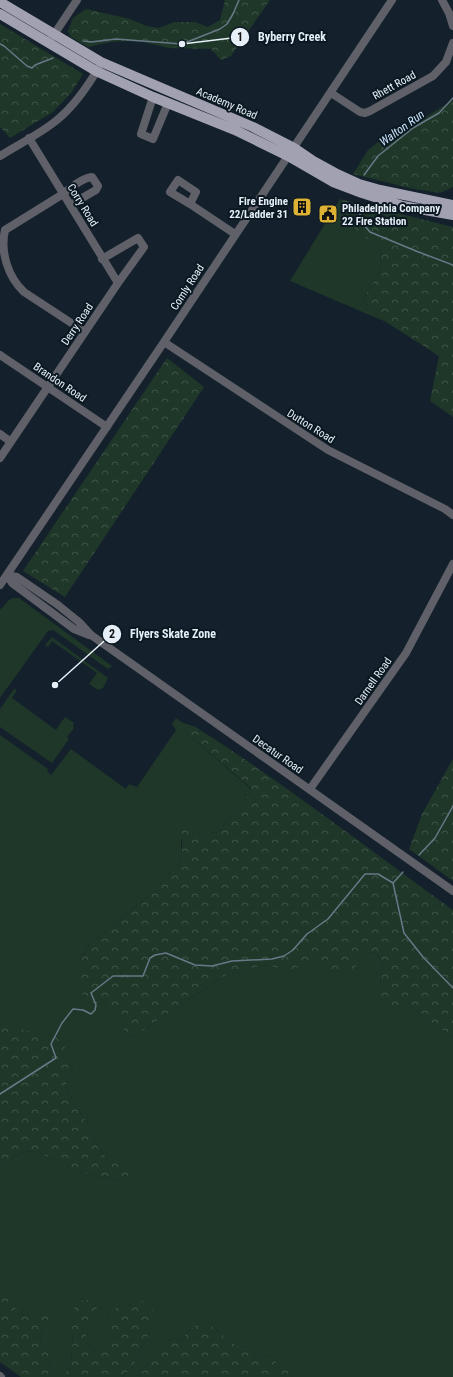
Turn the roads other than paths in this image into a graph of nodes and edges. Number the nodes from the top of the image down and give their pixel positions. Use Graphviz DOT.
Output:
graph roads {
  1 [pos="77,0"];
  2 [pos="392,0"];
  3 [pos="442,0"];
  4 [pos="0,2"];
  5 [pos="0,14"];
  6 [pos="453,26"];
  7 [pos="54,34"];
  8 [pos="49,43"];
  9 [pos="453,43"];
  10 [pos="101,62"];
  11 [pos="96,71"];
  12 [pos="331,93"];
  13 [pos="153,97"];
  14 [pos="168,103"];
  15 [pos="29,138"];
  16 [pos="291,152"];
  17 [pos="0,156"];
  18 [pos="63,194"];
  19 [pos="190,204"];
  20 [pos="70,205"];
  21 [pos="453,205"];
  22 [pos="453,215"];
  23 [pos="235,234"];
  24 [pos="102,259"];
  25 [pos="118,283"];
  26 [pos="85,332"];
  27 [pos="164,342"];
  28 [pos="0,355"];
  29 [pos="48,388"];
  30 [pos="107,427"];
  31 [pos="0,434"];
  32 [pos="11,442"];
  33 [pos="1,455"];
  34 [pos="453,515"];
  35 [pos="453,564"];
  36 [pos="7,575"];
  37 [pos="0,585"];
  38 [pos="310,789"];
  39 [pos="453,891"];
  1 -- 7 [label="street"];
  2 -- 12 [label="street, Comly Road"];
  3 -- 6 [label="street"];
  4 -- 7 [label="main road, Academy Road"];
  5 -- 8 [label="main road, Academy Road"];
  7 -- 8 [label="street"];
  7 -- 10 [label="main road, Academy Road"];
  8 -- 11 [label="main road, Academy Road"];
  9 -- 12 [label="street, Rhett Road"];
  10 -- 11 [label="street"];
  10 -- 16 [label="main road, Academy Road"];
  11 -- 13 [label="main road, Academy Road"];
  11 -- 15 [label="street"];
  12 -- 16 [label="street, Comly Road"];
  13 -- 14 [label="main road, Academy Road"];
  13 -- 14 [label="street"];
  14 -- 16 [label="main road, Academy Road"];
  15 -- 17 [label="street"];
  15 -- 18 [label="street, Corry Road"];
  16 -- 21 [label="main road, Academy Road"];
  16 -- 22 [label="main road, Academy Road"];
  16 -- 23 [label="street, Comly Road"];
  18 -- 20 [label="street, Corry Road"];
  18 -- 20 [label="street"];
  18 -- 26 [label="street"];
  19 -- 23 [label="street"];
  20 -- 24 [label="street, Corry Road"];
  23 -- 27 [label="street, Comly Road"];
  24 -- 25 [label="street, Corry Road"];
  24 -- 25 [label="street, Derry Road"];
  25 -- 26 [label="street, Derry Road"];
  26 -- 29 [label="street, Derry Road"];
  27 -- 30 [label="street, Comly Road"];
  27 -- 34 [label="street, Dutton Road"];
  28 -- 29 [label="street, Brandon Road"];
  29 -- 30 [label="street, Brandon Road"];
  29 -- 32 [label="street, Derry Road"];
  30 -- 36 [label="street, Comly Road"];
  31 -- 32 [label="street"];
  32 -- 33 [label="street, Derry Road"];
  35 -- 38 [label="street, Darnell Road"];
  36 -- 37 [label="street, Comly Road"];
  36 -- 38 [label="street, Decatur Road"];
  38 -- 39 [label="street, Decatur Road"];
}
